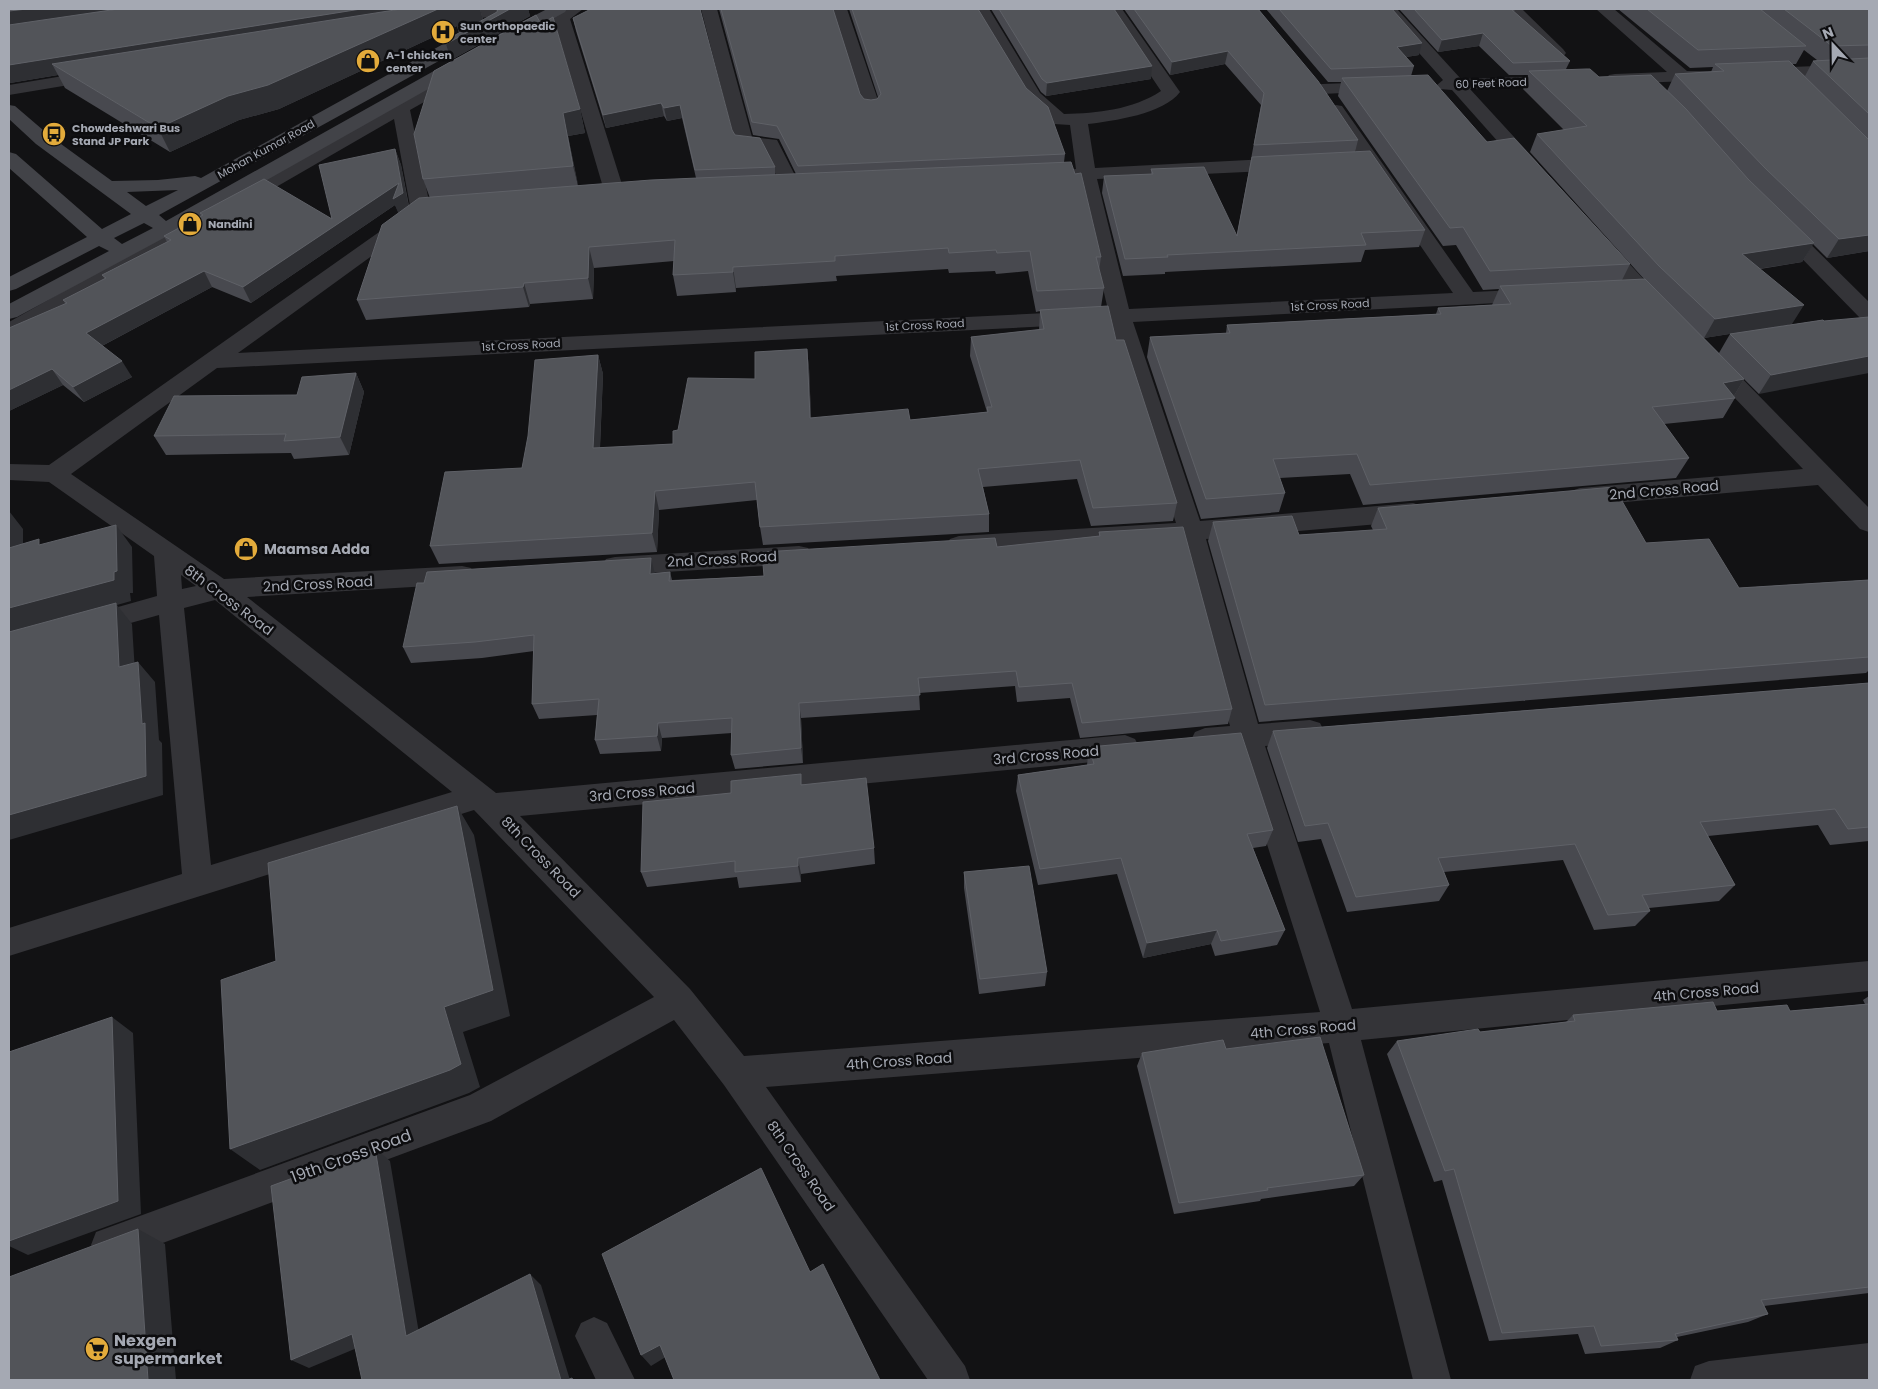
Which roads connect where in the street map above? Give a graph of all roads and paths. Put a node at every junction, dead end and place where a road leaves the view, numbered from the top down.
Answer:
1 (506, 9) edge
2 (521, 9) edge
3 (709, 9) edge
4 (839, 9) edge
5 (981, 9) edge
6 (1114, 9) edge
7 (1388, 9) edge
8 (1513, 9) edge
9 (1604, 9) edge
10 (565, 11) edge
11 (428, 21) dead end
12 (1794, 52) edge
13 (487, 54) junction
14 (1869, 69) edge
15 (1817, 71) junction
16 (116, 72) edge
17 (1784, 72) junction
18 (1310, 74) edge
19 (1729, 74) edge
20 (1748, 74) edge
21 (1683, 76) junction
22 (1640, 77) junction
23 (1594, 80) edge
24 (1458, 84) junction
25 (1429, 85) edge
26 (1400, 86) edge
27 (1322, 88) junction
28 (1800, 88) edge
29 (9, 90) edge
30 (1658, 96) edge
31 (871, 106) edge
32 (401, 109) junction
33 (9, 110) edge
34 (1078, 120) junction
35 (9, 158) edge
36 (1302, 163) edge
37 (1086, 174) junction
38 (1028, 176) edge
39 (211, 180) junction
40 (1543, 180) edge
41 (107, 187) junction
42 (771, 188) edge
43 (635, 193) edge
44 (1766, 212) edge
45 (144, 215) junction
46 (1589, 231) edge
47 (171, 233) junction
48 (99, 237) junction
49 (127, 256) junction
50 (9, 285) edge
51 (1641, 290) junction
52 (1612, 291) edge
53 (1554, 294) edge
54 (1467, 298) junction
55 (9, 312) edge
56 (1120, 316) junction
57 (1863, 319) edge
58 (1673, 322) edge
59 (9, 331) edge
60 (1728, 344) edge
61 (210, 361) junction
62 (9, 472) edge
63 (54, 474) junction
64 (1823, 476) junction
65 (1556, 499) edge
66 (1438, 510) edge
67 (1869, 523) edge
68 (1191, 531) junction
69 (933, 546) edge
70 (166, 552) junction
71 (824, 553) edge
72 (596, 567) edge
73 (486, 573) edge
74 (219, 590) junction
75 (170, 602) junction
76 (66, 630) edge
77 (1336, 729) edge
78 (1247, 736) junction
79 (1178, 742) edge
80 (1148, 745) edge
81 (485, 801) junction
82 (198, 883) junction
83 (9, 942) edge
84 (1869, 976) edge
85 (679, 1000) junction
86 (1341, 1026) junction
87 (736, 1073) junction
88 (82, 1255) edge
89 (594, 1336) dead end
90 (1869, 1362) edge
91 (616, 1380) edge
92 (950, 1380) edge
93 (1432, 1380) edge
94 (1709, 1380) edge

1 - 11 street
2 - 39 street, Mohan Kumar Road
3 - 42 street
4 - 31 street
5 - 34 street
6 - 34 street
7 - 24 street
8 - 24 street, 60 Feet Road
9 - 21 street
10 - 13 street
10 - 43 street
12 - 15 street
13 - 32 street
13 - 47 street
14 - 15 street
15 - 17 street
16 - 29 street
17 - 20 street
17 - 28 street
18 - 27 street
19 - 21 street
21 - 22 street
22 - 23 street
22 - 30 street
24 - 25 street, 60 Feet Road
24 - 40 street
26 - 27 street
27 - 54 street
32 - 47 street
32 - 61 street
33 - 41 street
34 - 37 street
35 - 48 street
36 - 37 street
37 - 38 street
37 - 56 street
39 - 41 street
39 - 45 street, Mohan Kumar Road
41 - 45 street
44 - 57 street
45 - 47 street
45 - 48 street, Mohan Kumar Road
46 - 51 street
47 - 49 street
48 - 49 street
48 - 50 street, Mohan Kumar Road
49 - 55 street
49 - 59 street
51 - 52 street
51 - 58 street
53 - 54 street, 1st Cross Road
54 - 56 street, 1st Cross Road
56 - 61 street, 1st Cross Road
56 - 68 street
60 - 64 street
61 - 63 street
62 - 63 street
63 - 70 street, 8th Cross Road
64 - 65 street, 2nd Cross Road
64 - 67 street
66 - 68 street
68 - 69 street
68 - 78 street
70 - 74 street, 8th Cross Road
70 - 75 street
71 - 72 street, 2nd Cross Road
73 - 74 street, 2nd Cross Road
74 - 75 street, 2nd Cross Road
74 - 81 street, 8th Cross Road
75 - 76 street, 2nd Cross Road
75 - 82 street
77 - 78 street
78 - 79 street
78 - 86 street
80 - 81 street, 3rd Cross Road
81 - 82 street, 3rd Cross Road
81 - 85 street, 8th Cross Road
82 - 83 street, 3rd Cross Road
84 - 86 street, 4th Cross Road
85 - 87 street, 8th Cross Road
85 - 88 street, 19th Cross Road
86 - 87 street, 4th Cross Road
86 - 93 street
87 - 92 street, 8th Cross Road
89 - 91 street
90 - 94 street

